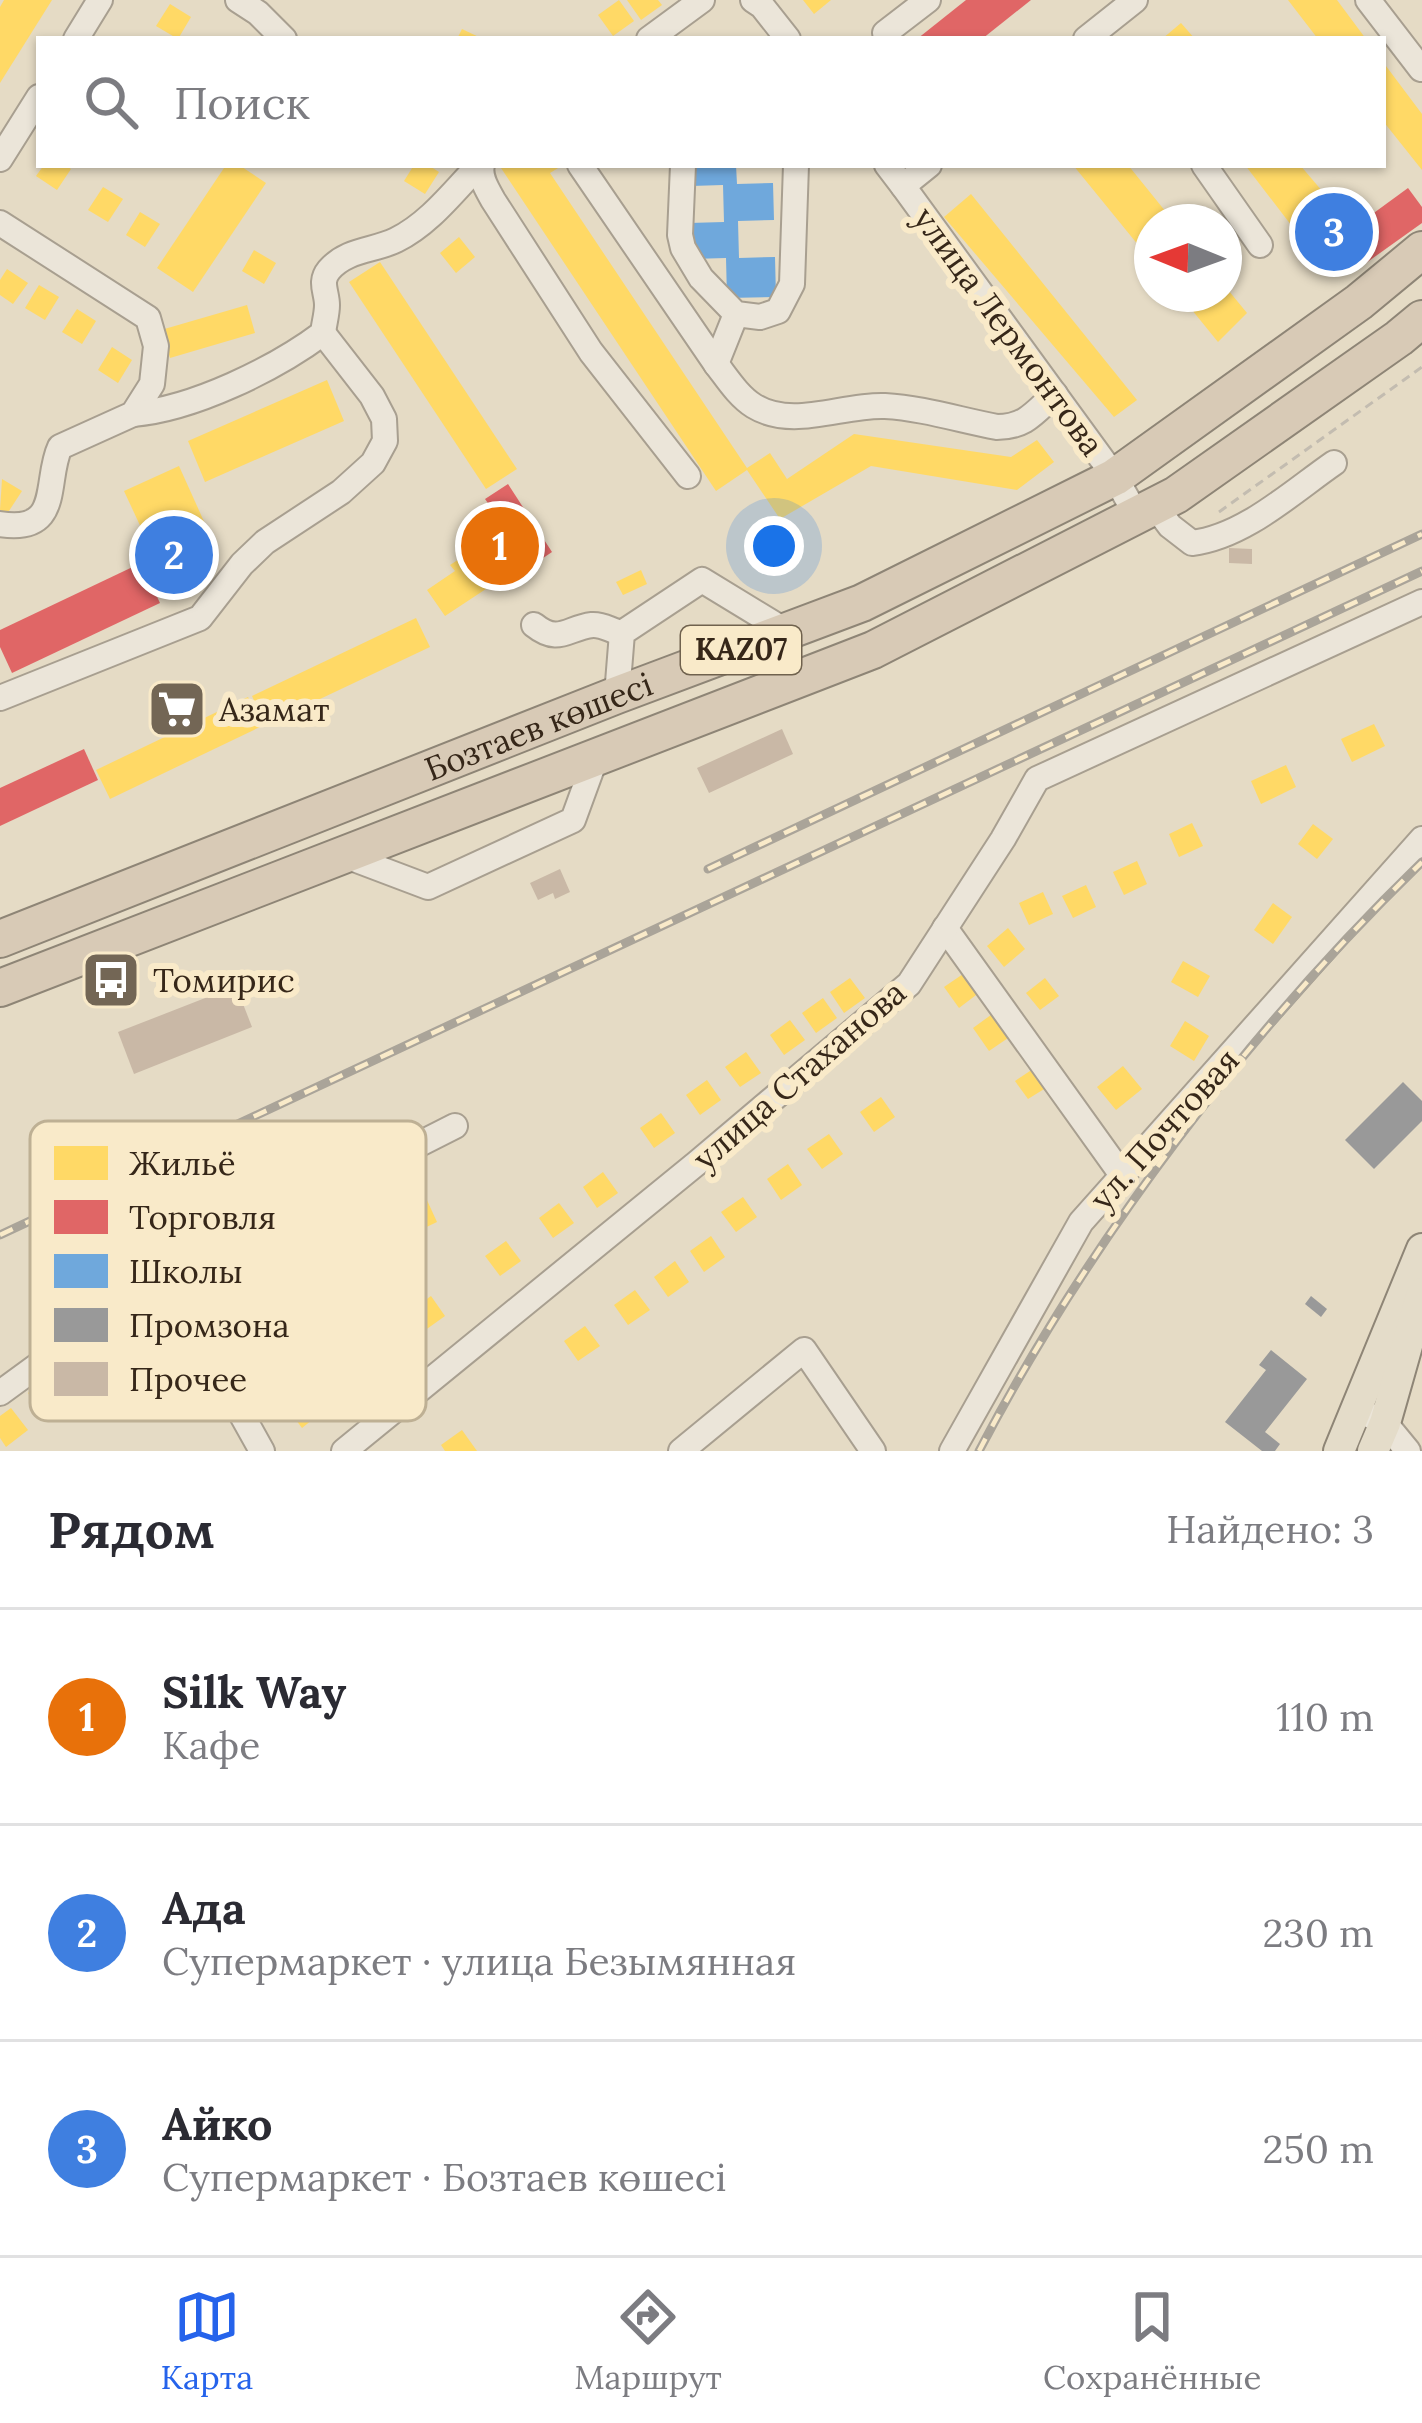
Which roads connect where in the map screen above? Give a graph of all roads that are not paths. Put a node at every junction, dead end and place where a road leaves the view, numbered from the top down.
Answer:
1 (100, 0) edge
2 (238, 0) edge
3 (702, 0) edge
4 (753, 0) edge
5 (928, 0) edge
6 (1135, 0) edge
7 (1368, 0) edge
8 (885, 33) dead end
9 (1102, 34) edge
10 (78, 36) edge
11 (281, 36) edge
12 (653, 36) edge
13 (786, 36) edge
14 (1421, 69) edge
15 (36, 102) edge
16 (0, 159) edge
17 (477, 168) edge
18 (480, 168) edge
19 (582, 168) edge
20 (683, 168) edge
21 (796, 168) edge
22 (888, 168) edge
23 (925, 168) edge
24 (1206, 168) edge
25 (903, 186) junction
26 (0, 223) edge
27 (1260, 245) dead end
28 (1422, 250) edge
29 (736, 314) junction
30 (1422, 320) edge
31 (323, 333) junction
32 (716, 364) junction
33 (1055, 394) junction
34 (133, 414) junction
35 (1334, 463) dead end
36 (688, 476) dead end
37 (1115, 477) junction
38 (1146, 511) junction
39 (0, 524) edge
40 (1422, 602) edge
41 (534, 625) dead end
42 (622, 633) junction
43 (789, 633) junction
44 (617, 695) junction
45 (0, 698) edge
46 (596, 757) junction
47 (1422, 839) edge
48 (346, 856) junction
49 (945, 928) junction
50 (0, 939) edge
51 (0, 988) edge
52 (455, 1126) dead end
53 (426, 1141) edge
54 (1122, 1175) junction
55 (1422, 1249) edge
56 (1422, 1293) edge
57 (30, 1371) edge
58 (426, 1384) edge
59 (0, 1393) edge
60 (1356, 1408) junction
61 (245, 1421) edge
62 (381, 1421) edge
63 (1379, 1437) edge
64 (262, 1451) edge
65 (344, 1451) edge
66 (681, 1451) edge
67 (873, 1451) edge
68 (952, 1451) edge
69 (1339, 1451) edge
70 (1408, 1451) edge

1 - 10 street
2 - 11 street
3 - 12 street
4 - 13 street
5 - 8 street
6 - 9 street
7 - 14 street
15 - 16 street
17 - 31 street
18 - 36 street
19 - 32 street
20 - 29 street
21 - 29 street
22 - 25 street, улица Лермонтова
23 - 25 street, улица Лермонтова
24 - 27 street
25 - 33 street, улица Лермонтова
26 - 34 street
28 - 37 highway, Бозтаев көшесі / KAZ07
29 - 32 street
30 - 38 highway, Бозтаев көшесі / KAZ07
31 - 34 street
31 - 45 street
32 - 33 street
33 - 37 street, улица Лермонтова
34 - 39 street
35 - 38 street
37 - 38 street, улица Лермонтова
37 - 43 highway, Бозтаев көшесі / KAZ07
38 - 46 highway, Бозтаев көшесі / KAZ07
40 - 49 street, улица Стаханова
41 - 42 street
42 - 43 street
42 - 44 street
43 - 44 highway, Бозтаев көшесі / KAZ07
44 - 50 highway, Бозтаев көшесі / KAZ07
46 - 48 highway, Бозтаев көшесі / KAZ07
46 - 48 street
47 - 54 street, ул. Почтовая
48 - 51 highway, Бозтаев көшесі / KAZ07
49 - 54 street
49 - 58 street, улица Стаханова
52 - 53 street
54 - 68 street, ул. Почтовая
55 - 60 main road
56 - 63 main road
57 - 59 street
60 - 63 street
60 - 69 main road
61 - 64 street
62 - 65 street, улица Стаханова
63 - 70 street
66 - 67 street

